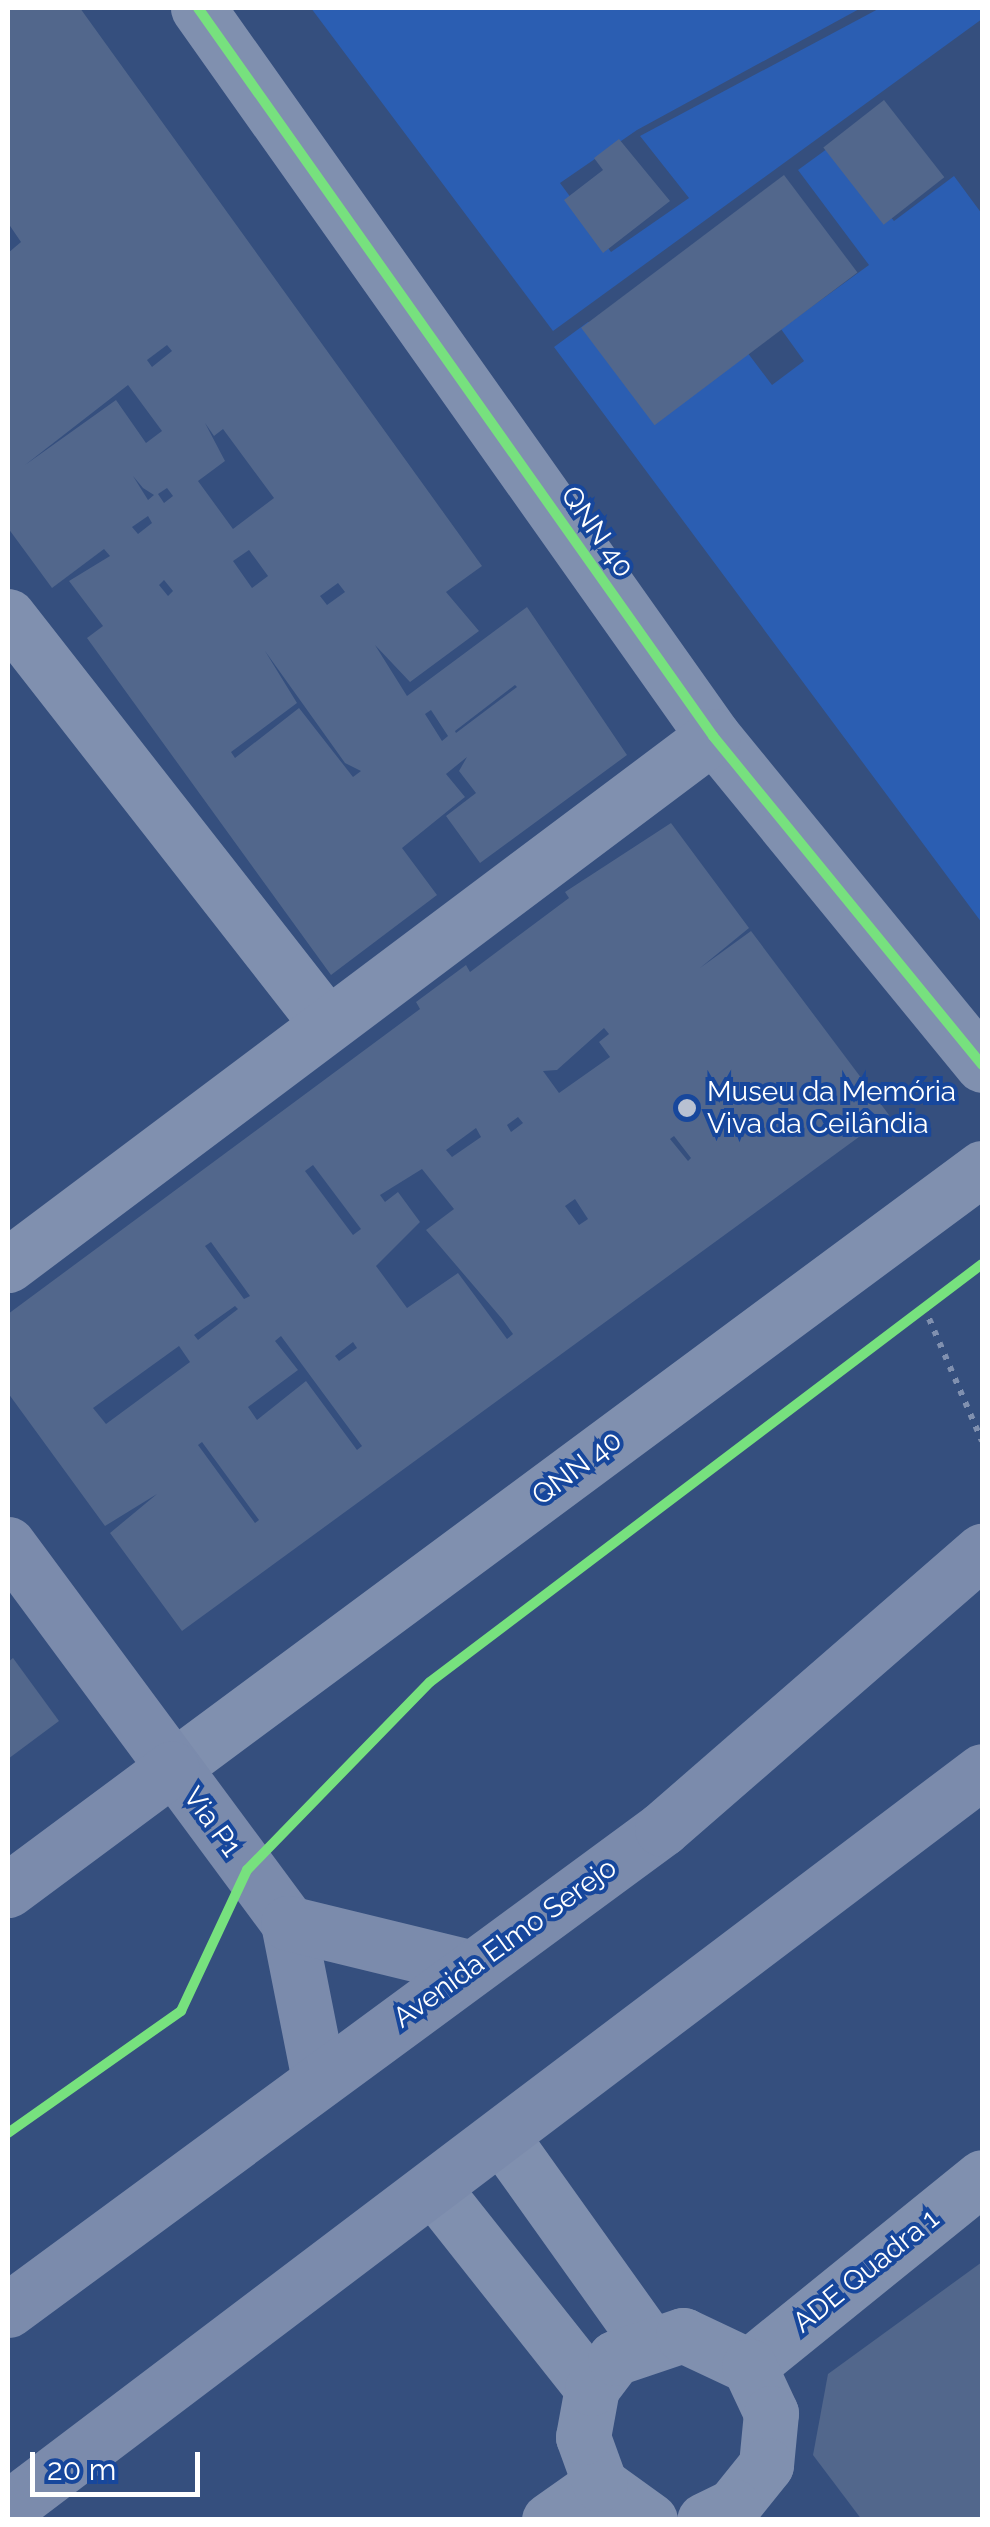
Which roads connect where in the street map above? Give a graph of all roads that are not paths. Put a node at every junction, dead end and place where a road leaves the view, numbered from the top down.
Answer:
1 (198, 8) edge
2 (8, 616) edge
3 (713, 736) junction
4 (324, 1020) junction
5 (982, 1065) edge
6 (982, 1168) edge
7 (8, 1265) edge
8 (8, 1544) edge
9 (982, 1550) edge
10 (172, 1768) junction
11 (982, 1771) edge
12 (8, 1890) edge
13 (288, 1923) junction
14 (469, 1967) junction
15 (319, 2080) junction
16 (502, 2137) junction
17 (982, 2177) edge
18 (434, 2189) junction
19 (8, 2310) edge
20 (647, 2340) junction
21 (749, 2366) junction
22 (592, 2388) junction
23 (600, 2484) junction
24 (8, 2508) edge
25 (727, 2515) edge
26 (549, 2520) edge
27 (650, 2520) edge

1 - 3 street, QNN 40
2 - 4 street
3 - 4 street
3 - 5 street, QNN 40
4 - 7 street
6 - 10 street, QNN 40
8 - 10 main road, Via P1
9 - 14 main road, Avenida Elmo Serejo
10 - 12 main road
10 - 13 main road, Via P1
11 - 16 main road
13 - 14 main road
13 - 15 main road, Via P1
14 - 15 main road, Avenida Elmo Serejo
15 - 19 main road, Avenida Elmo Serejo
16 - 18 main road
16 - 20 street
17 - 21 street, ADE Quadra 1
18 - 22 street
18 - 24 main road
20 - 21 street
20 - 22 street
21 - 25 street
22 - 23 street
23 - 26 street
23 - 27 street

